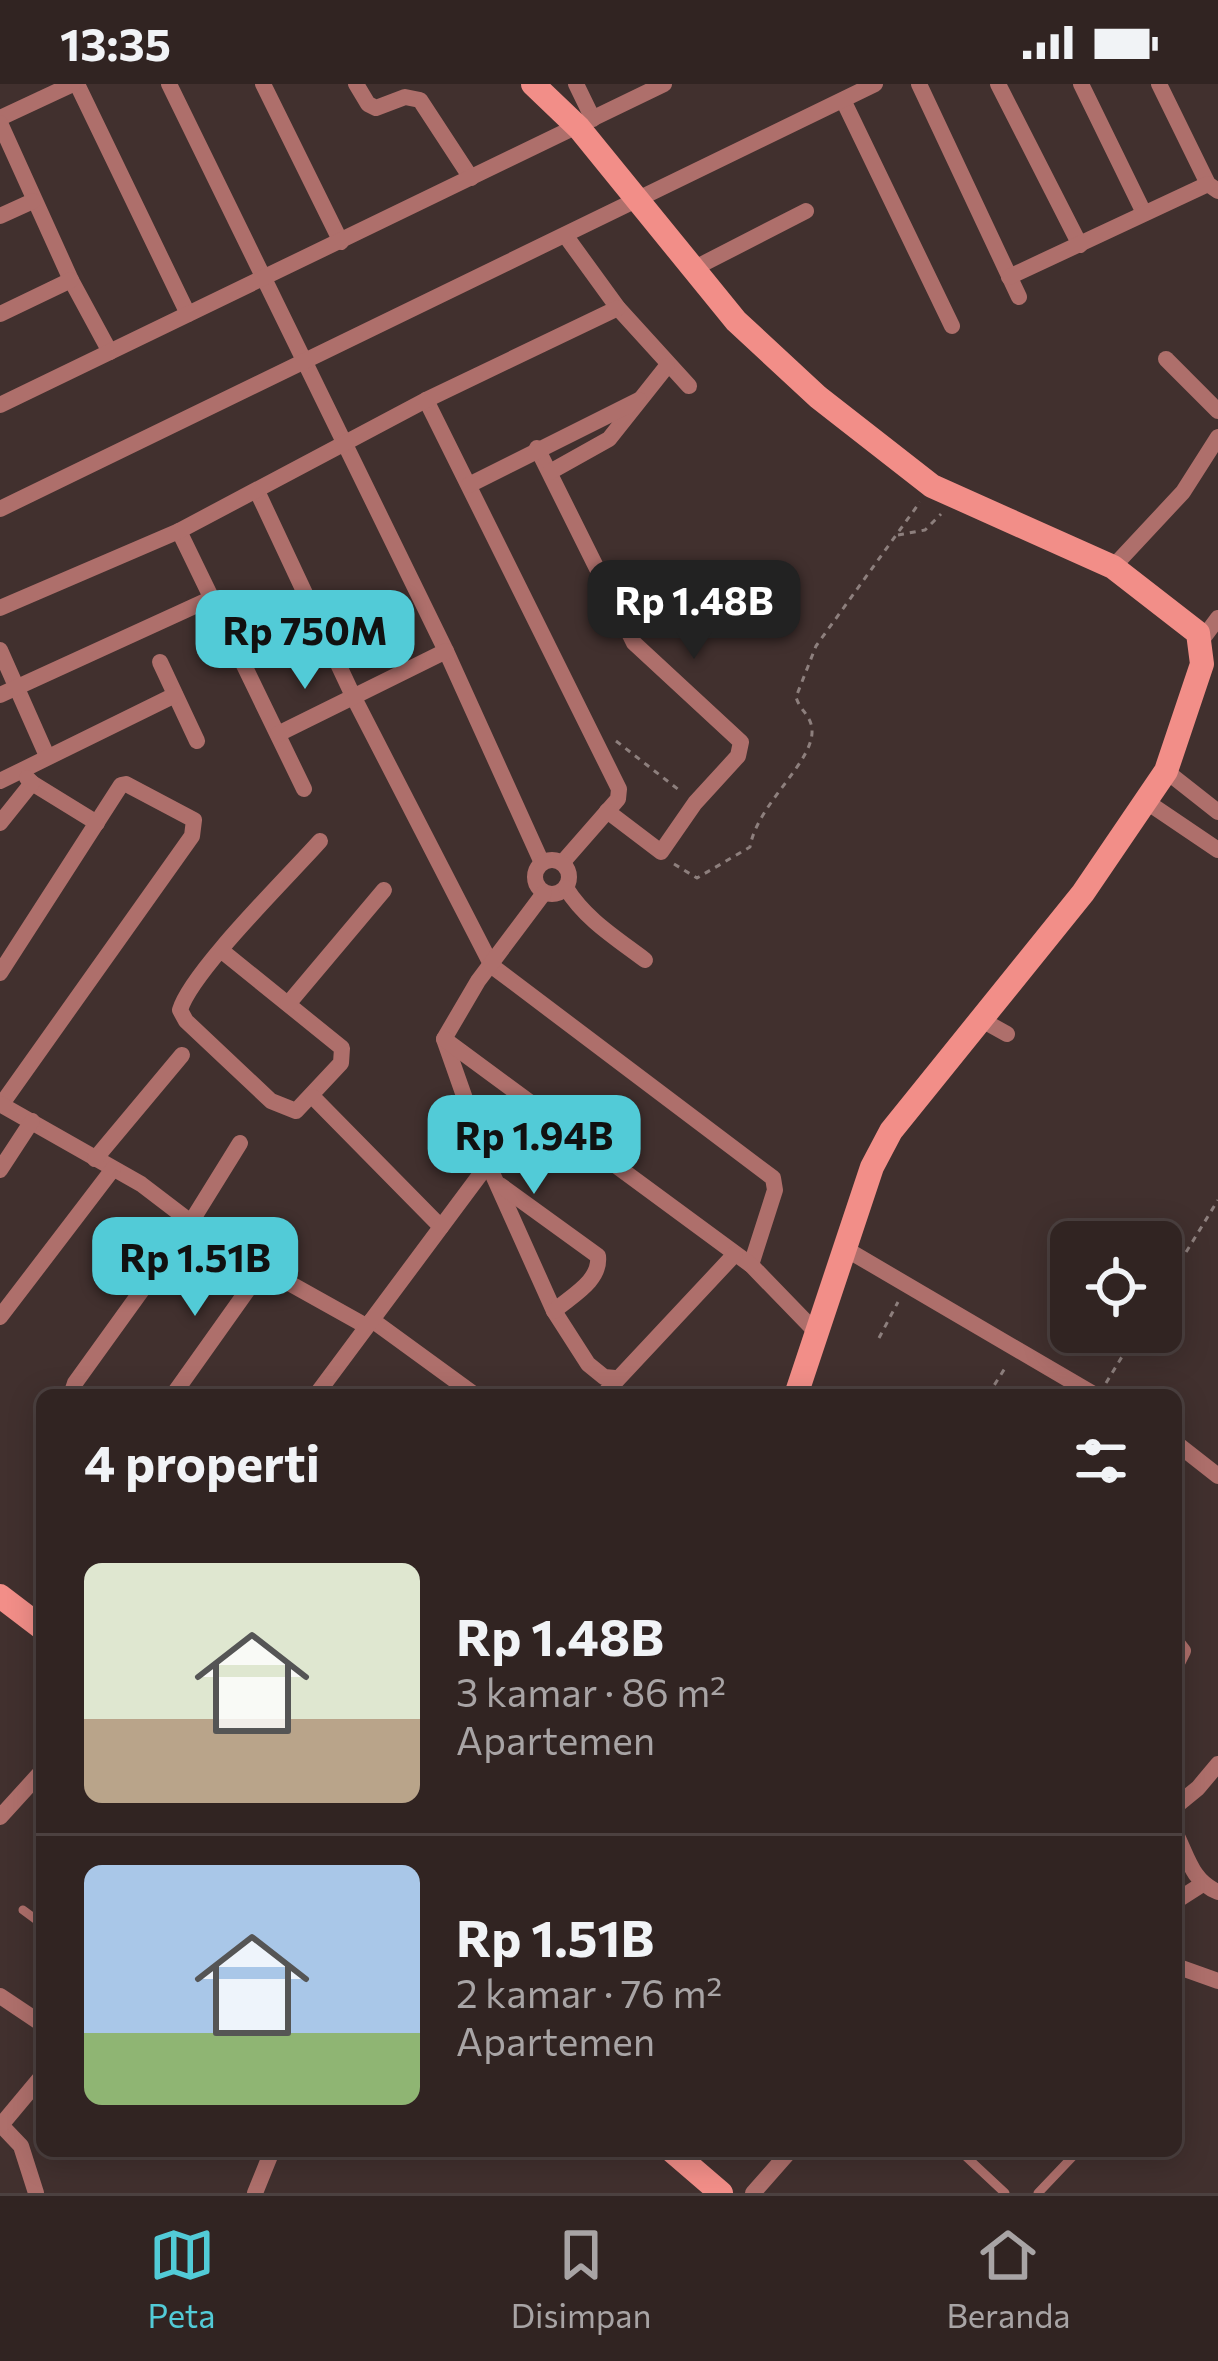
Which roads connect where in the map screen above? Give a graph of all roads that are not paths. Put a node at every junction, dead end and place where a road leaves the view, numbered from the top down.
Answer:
1 (75, 84) edge
2 (170, 84) edge
3 (263, 84) edge
4 (356, 84) edge
5 (533, 84) edge
6 (576, 84) edge
7 (664, 84) edge
8 (875, 84) edge
9 (919, 84) edge
10 (998, 84) edge
11 (1081, 84) edge
12 (1160, 84) edge
13 (844, 102) junction
14 (0, 121) edge
15 (586, 123) junction
16 (471, 178) junction
17 (1213, 187) edge
18 (33, 201) junction
19 (638, 202) junction
20 (806, 212) dead end
21 (1144, 213) junction
22 (0, 216) edge
23 (565, 235) junction
24 (341, 242) junction
25 (1080, 245) junction
26 (691, 270) junction
27 (1009, 277) junction
28 (71, 280) junction
29 (262, 280) junction
30 (1019, 297) dead end
31 (618, 308) junction
32 (0, 314) edge
33 (188, 314) junction
34 (952, 326) dead end
35 (110, 352) junction
36 (1166, 359) dead end
37 (305, 363) junction
38 (667, 366) junction
39 (689, 386) dead end
40 (426, 400) junction
41 (639, 400) junction
42 (0, 405) edge
43 (1218, 411) edge
44 (1218, 437) edge
45 (345, 444) junction
46 (537, 448) junction
47 (550, 472) junction
48 (469, 485) junction
49 (257, 491) junction
50 (0, 509) edge
51 (179, 531) junction
52 (1113, 567) junction
53 (210, 599) junction
54 (0, 608) edge
55 (1218, 617) edge
56 (1207, 648) edge
57 (0, 650) edge
58 (446, 651) junction
59 (160, 662) dead end
60 (9, 691) edge
61 (176, 695) junction
62 (354, 698) junction
63 (278, 734) junction
64 (197, 741) dead end
65 (47, 756) junction
66 (1166, 771) junction
67 (26, 777) junction
68 (0, 781) edge
69 (304, 789) dead end
70 (1147, 802) junction
71 (607, 811) junction
72 (1218, 812) edge
73 (97, 823) junction
74 (0, 824) edge
75 (320, 841) dead end
76 (1218, 850) edge
77 (542, 863) junction
78 (562, 863) junction
79 (566, 887) junction
80 (384, 890) dead end
81 (544, 892) junction
82 (222, 951) junction
83 (645, 960) dead end
84 (492, 966) junction
85 (0, 973) edge
86 (288, 1004) junction
87 (980, 1019) junction
88 (1007, 1034) dead end
89 (444, 1039) junction
90 (182, 1055) dead end
91 (313, 1097) junction
92 (1, 1104) edge
93 (32, 1121) junction
94 (239, 1143) dead end
95 (95, 1159) junction
96 (488, 1164) junction
97 (0, 1169) edge
98 (113, 1169) junction
99 (500, 1184) junction
100 (191, 1222) junction
101 (441, 1227) junction
102 (844, 1248) junction
103 (743, 1260) junction
104 (259, 1274) junction
105 (554, 1311) junction
106 (0, 1317) edge
107 (369, 1323) junction
108 (815, 1331) junction
109 (616, 1378) junction
110 (73, 1389) edge
111 (177, 1389) edge
112 (320, 1389) edge
113 (466, 1389) edge
114 (608, 1389) edge
115 (798, 1389) edge
116 (1087, 1389) edge
117 (1182, 1448) edge
118 (1218, 1476) edge
119 (0, 1596) edge
120 (36, 1623) edge
121 (1218, 1764) edge
122 (36, 1777) edge
123 (1182, 1796) edge
124 (3, 1807) edge
125 (1182, 1844) edge
126 (1209, 1888) edge
127 (23, 1910) dead end
128 (36, 1920) edge
129 (1182, 1968) edge
130 (1218, 1981) edge
131 (0, 1996) edge
132 (36, 2020) edge
133 (36, 2083) edge
134 (0, 2125) edge
135 (270, 2157) edge
136 (678, 2157) edge
137 (785, 2157) edge
138 (966, 2157) edge
139 (1072, 2157) edge
140 (36, 2193) edge
141 (255, 2193) edge
142 (721, 2193) edge
143 (753, 2193) edge
144 (1005, 2193) edge
145 (1038, 2193) edge

1 - 14 street
1 - 33 street
2 - 29 street
3 - 24 street
4 - 16 street
5 - 15 street
6 - 15 street
7 - 15 street
8 - 13 street
9 - 27 street
10 - 25 street
11 - 21 street
12 - 17 street
13 - 19 street
13 - 34 street
14 - 18 street
15 - 16 street
15 - 19 street
16 - 24 street
17 - 21 street
18 - 22 street
18 - 28 street
19 - 23 street
19 - 26 street
20 - 26 street
21 - 25 street
23 - 31 street
23 - 37 street
24 - 29 street
25 - 27 street
26 - 52 street
27 - 30 street
28 - 32 street
28 - 35 street
29 - 33 street
29 - 37 street
31 - 38 street
31 - 40 street
33 - 35 street
35 - 42 street
36 - 43 street
37 - 45 street
37 - 50 street
38 - 39 street
38 - 41 street
40 - 45 street
40 - 48 street
41 - 46 street
41 - 47 street
44 - 52 street
45 - 49 street
45 - 58 street
46 - 47 street
46 - 48 street
47 - 71 street
48 - 71 street
49 - 51 street
49 - 62 street
51 - 53 street
51 - 54 street
52 - 56 street
53 - 60 street
53 - 63 street
55 - 56 street
56 - 66 street
57 - 60 street
58 - 62 street
58 - 77 street
59 - 61 street
60 - 65 street
61 - 64 street
61 - 65 street
62 - 63 street
62 - 84 street
63 - 69 street
65 - 67 street
66 - 70 street
66 - 72 street
67 - 68 street
67 - 73 street
67 - 74 street
70 - 76 street
70 - 87 street
71 - 78 street
73 - 85 street
73 - 92 street
75 - 82 street
77 - 78 street
77 - 81 street
78 - 79 street
79 - 81 street
79 - 83 street
80 - 86 street
81 - 84 street
82 - 86 street
82 - 91 street
84 - 89 street
84 - 103 street
86 - 91 street
87 - 88 street
87 - 102 street
89 - 96 street
89 - 103 street
90 - 95 street
91 - 101 street
92 - 93 street
93 - 95 street
93 - 97 street
94 - 100 street
95 - 98 street
96 - 99 street
96 - 101 street
98 - 100 street
98 - 106 street
99 - 105 street
99 - 105 street
100 - 104 street
100 - 110 street
101 - 107 street
102 - 108 street
102 - 116 street
103 - 108 street
103 - 109 street
104 - 107 street
104 - 111 street
105 - 109 street
107 - 112 street
107 - 113 street
108 - 115 street
109 - 114 street
117 - 118 street
119 - 120 street
121 - 123 street
122 - 124 street
125 - 126 street
127 - 128 lane
129 - 130 street
131 - 132 street
133 - 134 street
134 - 140 street
135 - 141 street
136 - 142 street
137 - 143 street
138 - 144 lane
139 - 145 lane

